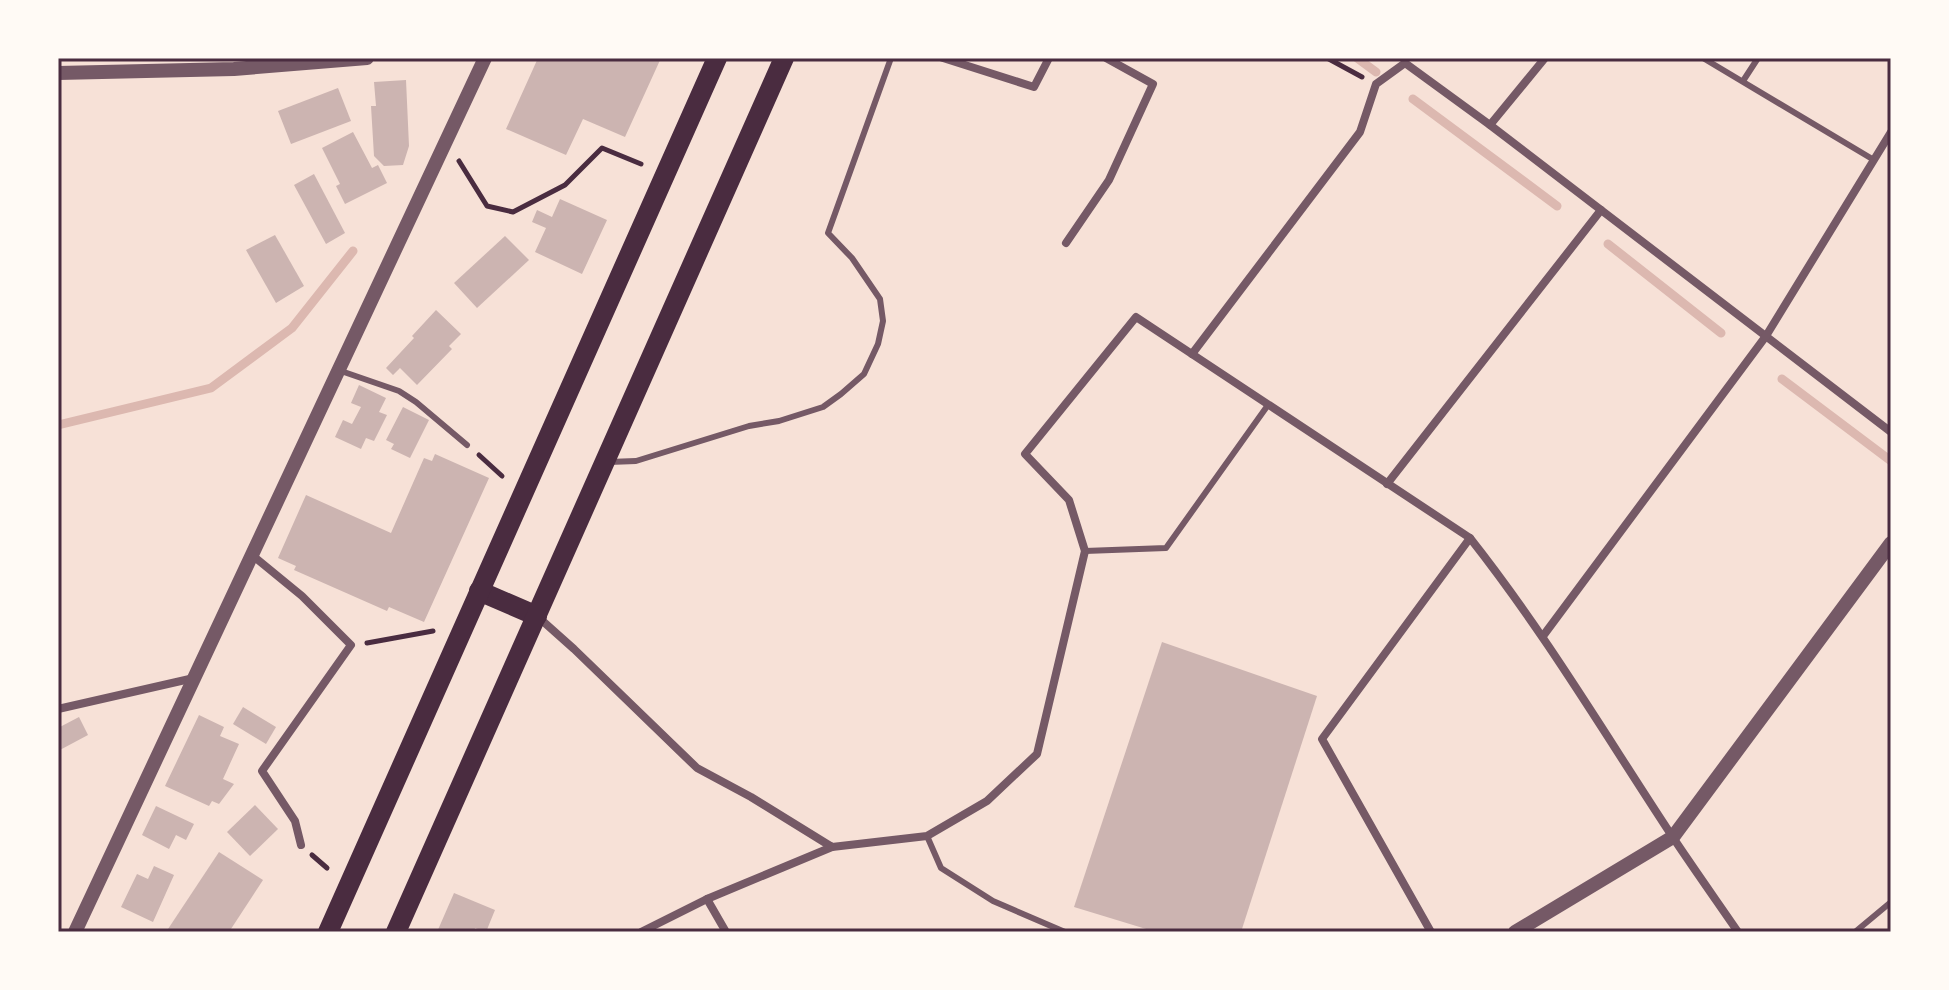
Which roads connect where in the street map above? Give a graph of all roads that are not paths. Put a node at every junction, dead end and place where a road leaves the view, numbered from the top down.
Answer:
1 (367, 58) edge
2 (485, 58) edge
3 (717, 58) edge
4 (784, 58) edge
5 (891, 58) edge
6 (943, 58) edge
7 (1049, 58) edge
8 (1106, 58) edge
9 (1545, 58) edge
10 (1703, 58) edge
11 (1758, 58) edge
12 (93, 66) edge
13 (58, 73) edge
14 (1743, 81) junction
15 (1490, 125) junction
16 (1891, 132) edge
17 (1874, 160) junction
18 (1601, 210) junction
19 (1066, 243) dead end
20 (1766, 336) junction
21 (1192, 354) junction
22 (338, 370) junction
23 (1268, 405) junction
24 (1891, 432) edge
25 (467, 445) road end
26 (605, 462) junction
27 (1387, 484) junction
28 (1470, 538) junction
29 (1891, 543) edge
30 (1085, 551) junction
31 (252, 555) junction
32 (479, 591) junction
33 (537, 616) junction
34 (1543, 636) junction
35 (194, 678) junction
36 (58, 709) edge
37 (927, 836) junction
38 (1673, 837) junction
39 (301, 845) dead end
40 (832, 847) junction
41 (707, 899) junction
42 (1891, 902) edge
43 (75, 932) edge
44 (328, 932) edge
45 (396, 932) edge
46 (641, 932) edge
47 (726, 932) edge
48 (1065, 932) edge
49 (1431, 932) edge
50 (1515, 932) edge
51 (1738, 932) edge
52 (1855, 932) edge

1 - 12 street
2 - 22 street
3 - 32 main road
4 - 26 main road
5 - 26 lane
6 - 7 street
8 - 19 street
9 - 15 street
10 - 14 lane
11 - 14 lane
12 - 13 street
14 - 17 lane
15 - 18 street
15 - 21 street
16 - 17 street
17 - 20 street
18 - 20 street
18 - 27 street
20 - 24 street
20 - 34 street
21 - 23 street
21 - 30 street
22 - 25 lane
22 - 31 street
23 - 27 street
23 - 30 lane
26 - 33 main road
27 - 28 street
28 - 34 street
28 - 49 street
29 - 38 street
30 - 37 street
31 - 35 street
31 - 39 street
32 - 33 main road
32 - 44 main road
33 - 40 street
33 - 45 main road
34 - 38 street
35 - 36 street
35 - 43 street
37 - 40 street
37 - 48 lane
38 - 50 street
38 - 51 street
40 - 41 street
41 - 46 street
41 - 47 street
42 - 52 lane

